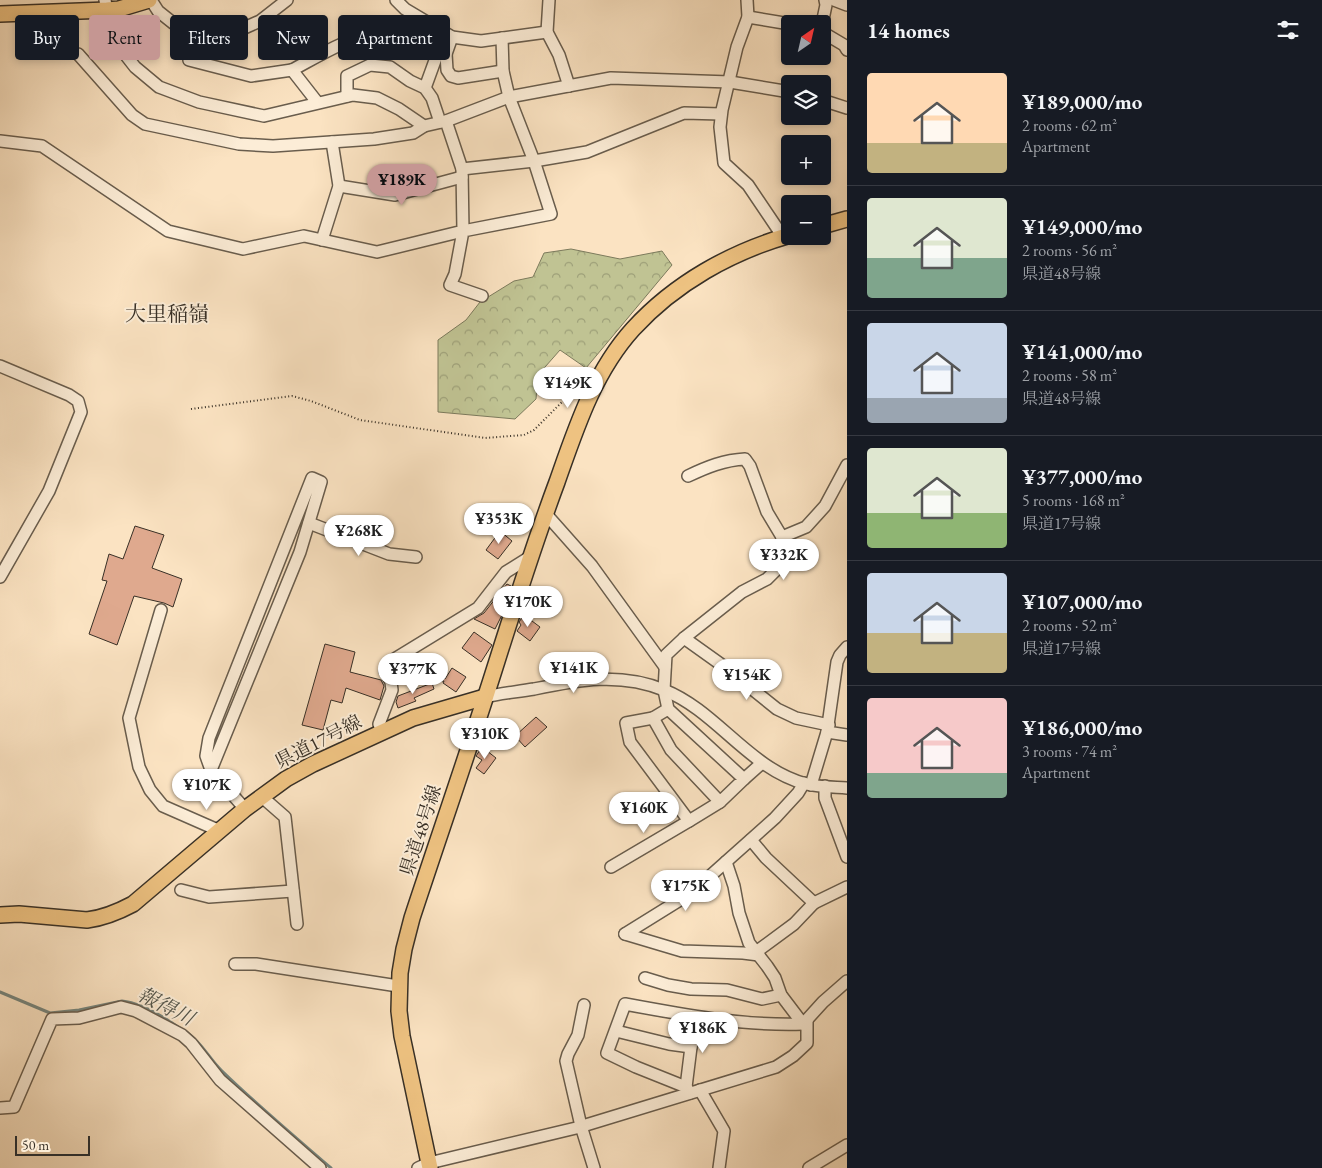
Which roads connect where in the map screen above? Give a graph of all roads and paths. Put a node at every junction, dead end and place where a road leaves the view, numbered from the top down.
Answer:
1 (150, 0) edge
2 (287, 0) edge
3 (396, 0) edge
4 (549, 0) edge
5 (747, 0) edge
6 (825, 0) edge
7 (834, 0) edge
8 (106, 5) edge
9 (847, 5) edge
10 (0, 14) edge
11 (824, 15) edge
12 (748, 17) junction
13 (170, 21) edge
14 (781, 22) edge
15 (248, 26) edge
16 (547, 32) junction
17 (452, 37) junction
18 (831, 37) edge
19 (502, 38) junction
20 (450, 40) edge
21 (338, 47) edge
22 (847, 50) edge
23 (79, 55) edge
24 (189, 60) edge
25 (438, 60) edge
26 (443, 60) edge
27 (292, 70) junction
28 (503, 71) junction
29 (730, 82) junction
30 (568, 86) junction
31 (425, 88) junction
32 (781, 90) edge
33 (347, 96) junction
34 (509, 97) junction
35 (316, 102) junction
36 (831, 103) edge
37 (847, 108) edge
38 (722, 114) junction
39 (443, 121) junction
40 (424, 126) junction
41 (0, 141) edge
42 (332, 142) junction
43 (534, 161) junction
44 (462, 173) junction
45 (339, 186) junction
46 (847, 219) edge
47 (831, 223) edge
48 (463, 231) junction
49 (781, 233) edge
50 (781, 239) edge
51 (322, 240) junction
52 (482, 296) dead end
53 (0, 366) edge
54 (595, 387) junction
55 (191, 409) dead end
56 (847, 465) edge
57 (688, 476) dead end
58 (545, 513) junction
59 (309, 523) junction
60 (782, 538) junction
61 (416, 557) dead end
62 (530, 557) junction
63 (0, 577) edge
64 (161, 610) dead end
65 (684, 638) junction
66 (847, 647) edge
67 (665, 667) junction
68 (841, 675) edge
69 (664, 690) junction
70 (485, 697) junction
71 (668, 709) junction
72 (654, 718) junction
73 (828, 728) junction
74 (382, 732) junction
75 (847, 735) edge
76 (762, 763) junction
77 (211, 770) junction
78 (744, 779) junction
79 (808, 784) junction
80 (825, 786) junction
81 (847, 788) edge
82 (261, 796) junction
83 (720, 802) junction
84 (245, 809) junction
85 (689, 820) junction
86 (220, 831) junction
87 (751, 840) junction
88 (847, 857) edge
89 (726, 862) junction
90 (611, 867) dead end
91 (847, 887) edge
92 (181, 890) dead end
93 (293, 891) junction
94 (814, 904) junction
95 (0, 915) edge
96 (297, 924) dead end
97 (758, 953) junction
98 (235, 964) dead end
99 (645, 978) dead end
100 (847, 981) edge
101 (398, 986) junction
102 (781, 995) junction
103 (584, 1005) dead end
104 (698, 1018) junction
105 (805, 1022) junction
106 (616, 1030) junction
107 (691, 1047) junction
108 (692, 1090) junction
109 (0, 1108) edge
110 (581, 1126) junction
111 (847, 1146) edge
112 (426, 1166) edge
113 (320, 1168) edge
114 (594, 1168) edge
115 (719, 1168) edge
116 (809, 1168) edge

1 - 8 main road
1 - 13 street
2 - 15 street
3 - 17 street
4 - 16 street
5 - 12 street
6 - 11 street
7 - 9 street
8 - 10 main road
8 - 35 street
12 - 14 street
12 - 29 street
16 - 19 street
16 - 30 street
17 - 19 street
17 - 20 street
18 - 22 street
19 - 28 street
21 - 27 street
23 - 42 street
24 - 27 street
25 - 31 street
26 - 28 street
27 - 35 street
28 - 34 street
29 - 30 street
29 - 32 street
29 - 38 street
30 - 34 street
31 - 33 street
31 - 39 street
33 - 35 street
33 - 40 street
34 - 39 street
34 - 43 street
36 - 37 street
38 - 43 street
38 - 49 street
39 - 40 street
39 - 44 street
40 - 42 street
41 - 51 street
42 - 45 street
43 - 44 street
43 - 48 street
44 - 45 street
44 - 48 street
45 - 51 street
46 - 47 main road
48 - 51 street
48 - 52 street
50 - 54 main road, 県道48号線
53 - 63 street
54 - 55 path
54 - 58 main road, 県道48号線
56 - 60 street
57 - 60 street
58 - 62 main road, 県道48号線
58 - 67 street
59 - 61 street
59 - 77 street
59 - 77 street
60 - 65 street
62 - 70 main road, 県道48号線
62 - 74 street
64 - 86 street
65 - 67 street
65 - 73 street
66 - 68 street
67 - 69 street
68 - 73 street
69 - 70 street
69 - 71 street
69 - 76 street
70 - 74 main road, 県道17号線
70 - 101 main road, 県道48号線
71 - 72 street
71 - 78 street
72 - 83 street
72 - 85 street
73 - 75 street
73 - 79 street
74 - 82 main road, 県道17号線
76 - 78 street
76 - 79 street
77 - 84 street
78 - 83 street
79 - 80 street
79 - 87 street
80 - 81 street
80 - 88 street
82 - 84 main road, 県道17号線
82 - 93 street
83 - 85 street
84 - 86 main road, 県道17号線
85 - 90 street
86 - 95 main road, 県道17号線
87 - 89 street
87 - 94 street
89 - 97 street
89 - 97 street
91 - 94 street
92 - 93 street
93 - 96 street
94 - 97 street
97 - 102 street
98 - 101 street
99 - 102 street
100 - 105 street
101 - 112 main road, 県道48号線
102 - 105 street
103 - 110 street
104 - 105 street
104 - 106 street
104 - 107 street
105 - 108 street
106 - 107 street
106 - 108 street
107 - 108 street
108 - 110 street
108 - 115 street
109 - 113 street
110 - 112 street
110 - 114 street
111 - 116 street

